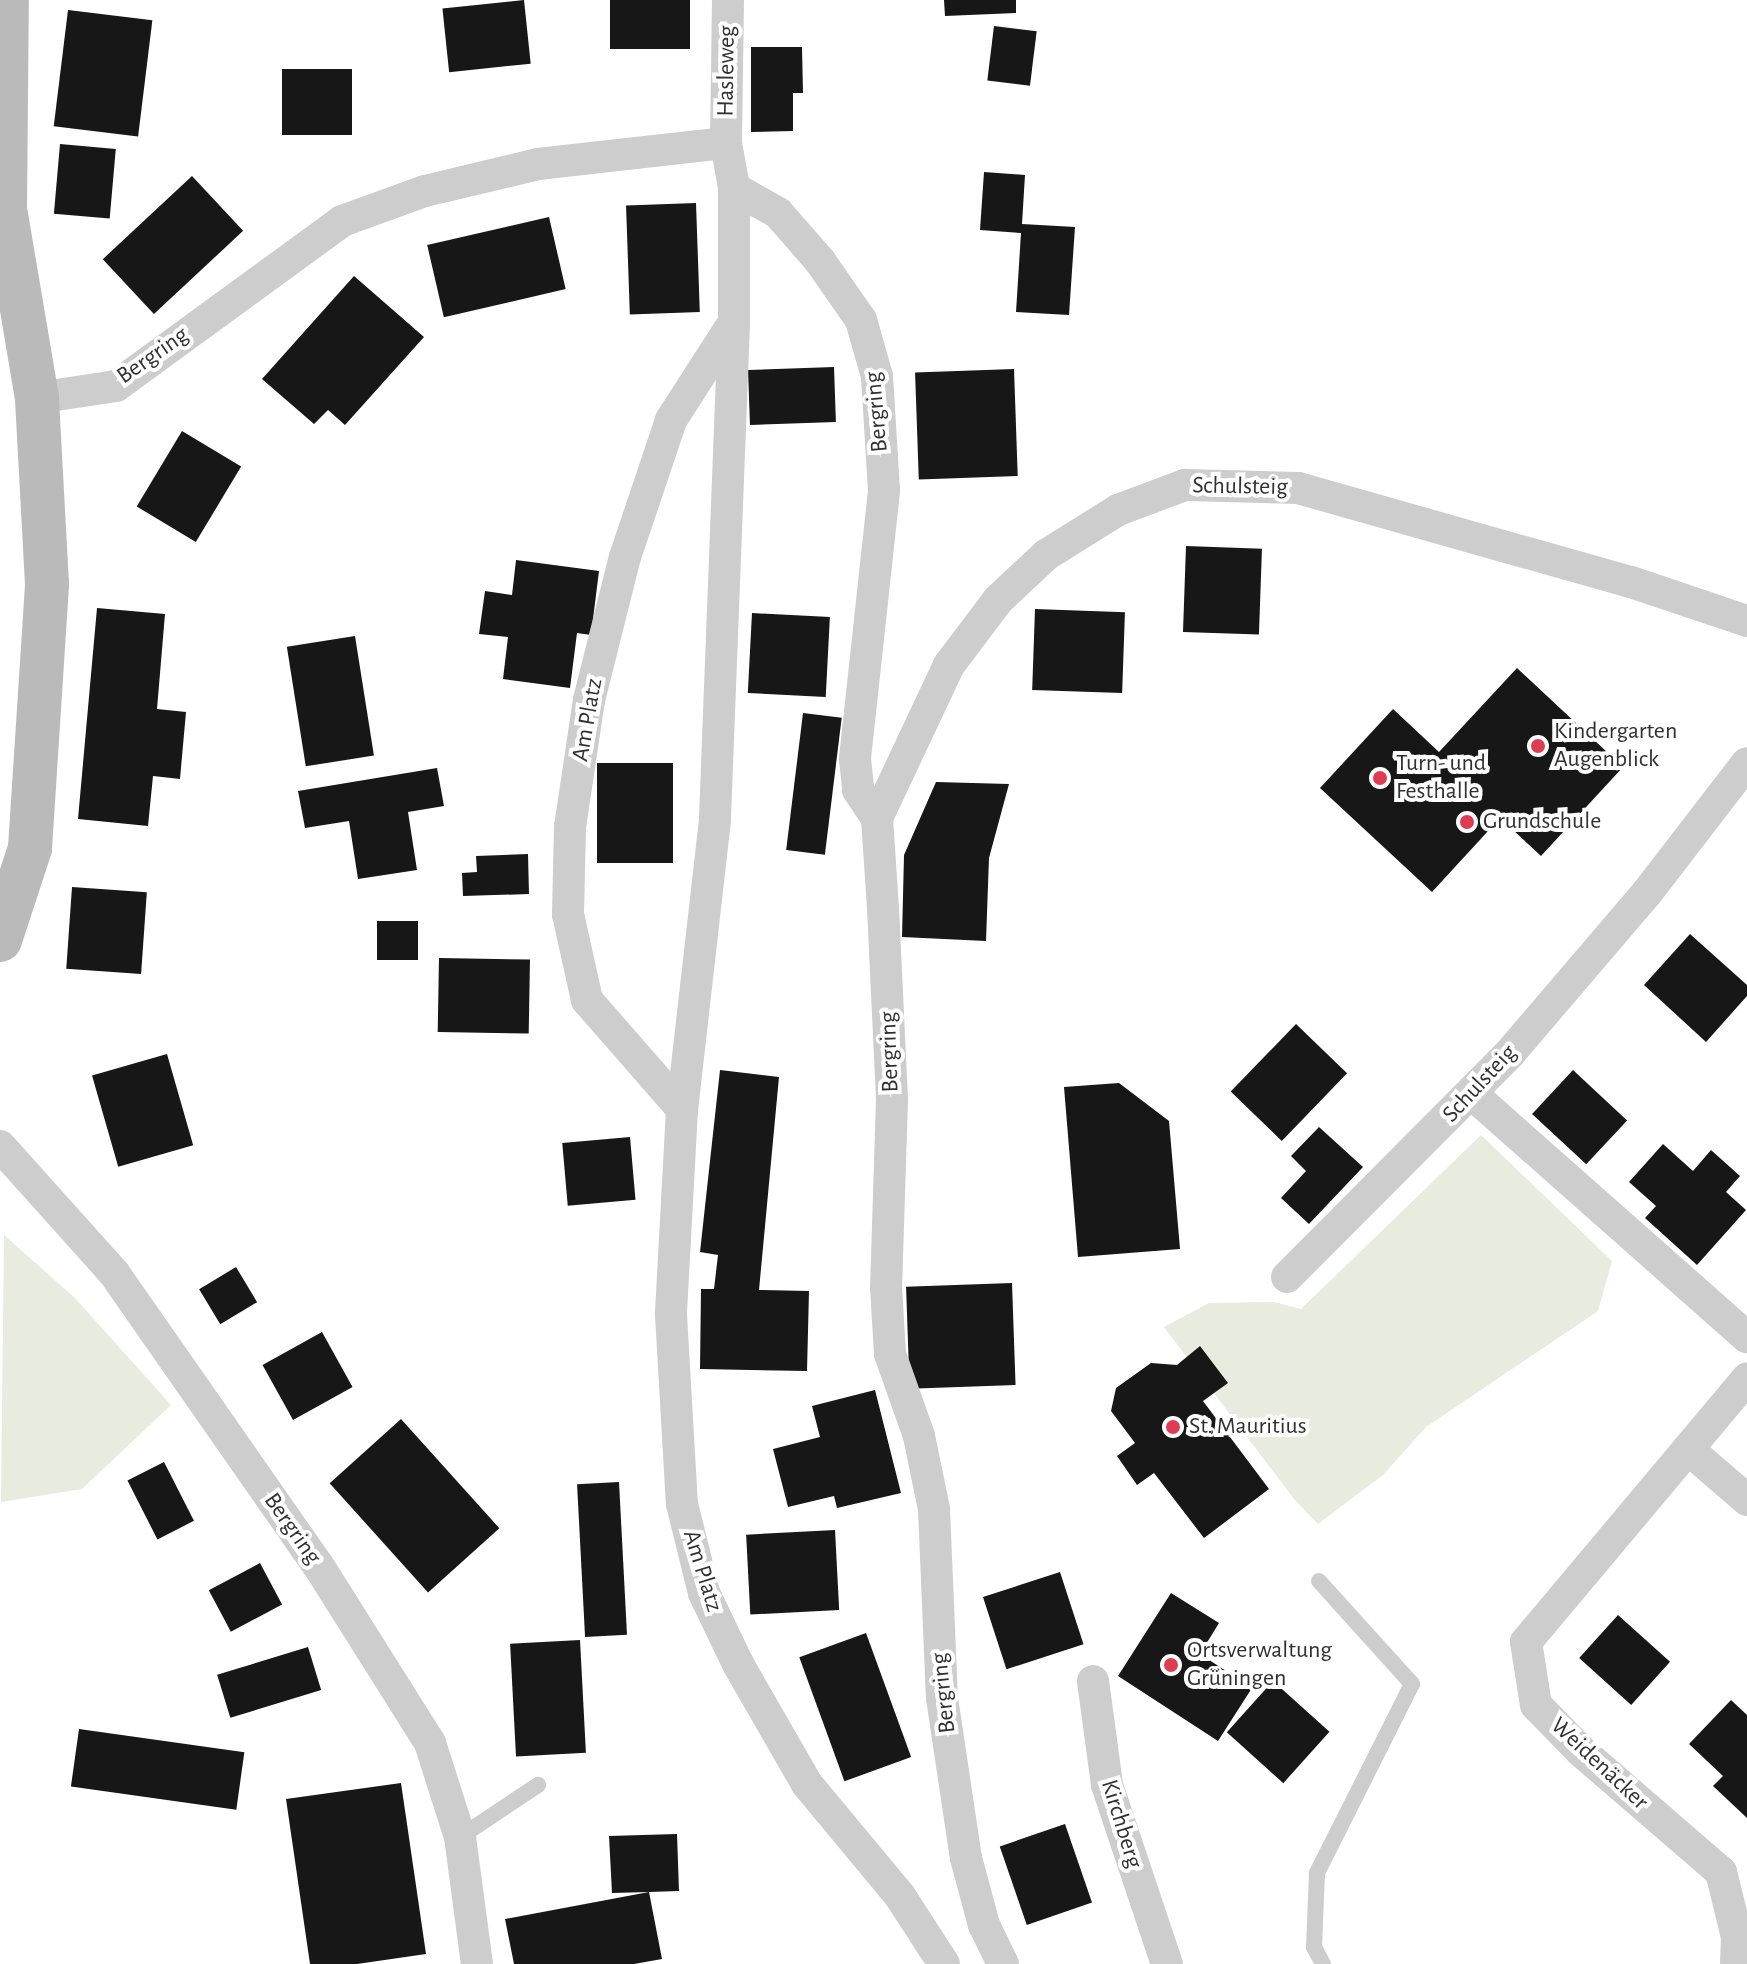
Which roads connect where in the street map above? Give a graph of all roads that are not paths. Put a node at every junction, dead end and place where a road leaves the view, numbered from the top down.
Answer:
1 (7, 0) edge
2 (728, 0) edge
3 (726, 143) junction
4 (734, 188) junction
5 (734, 323) junction
6 (37, 398) junction
7 (1743, 612) edge
8 (1747, 763) edge
9 (877, 818) junction
10 (0, 940) edge
11 (1472, 1094) junction
12 (682, 1109) junction
13 (0, 1146) edge
14 (1287, 1277) dead end
15 (1743, 1325) edge
16 (1747, 1379) edge
17 (1688, 1449) junction
18 (1747, 1500) edge
19 (1319, 1581) dead end
20 (1093, 1681) dead end
21 (538, 1785) dead end
22 (460, 1837) junction
23 (1740, 1946) edge
24 (477, 1964) edge
25 (944, 1964) edge
26 (1003, 1964) edge
27 (1167, 1964) edge
28 (1323, 1964) edge

1 - 6 street
2 - 3 street, Hasleweg
3 - 4 street, Am Platz
3 - 6 street, Bergring
4 - 5 street, Am Platz
4 - 9 street, Bergring
5 - 12 street, Am Platz
5 - 12 street, Am Platz
6 - 10 street
7 - 9 street, Schulsteig
8 - 11 street, Schulsteig
9 - 26 street, Bergring
11 - 14 street, Schulsteig
11 - 15 street
12 - 25 street, Am Platz
13 - 22 street, Bergring
16 - 17 street, Weidenäcker
17 - 18 street
17 - 23 street, Weidenäcker
19 - 28 lane
20 - 27 street, Kirchberg
21 - 22 lane
22 - 24 street, Bergring

